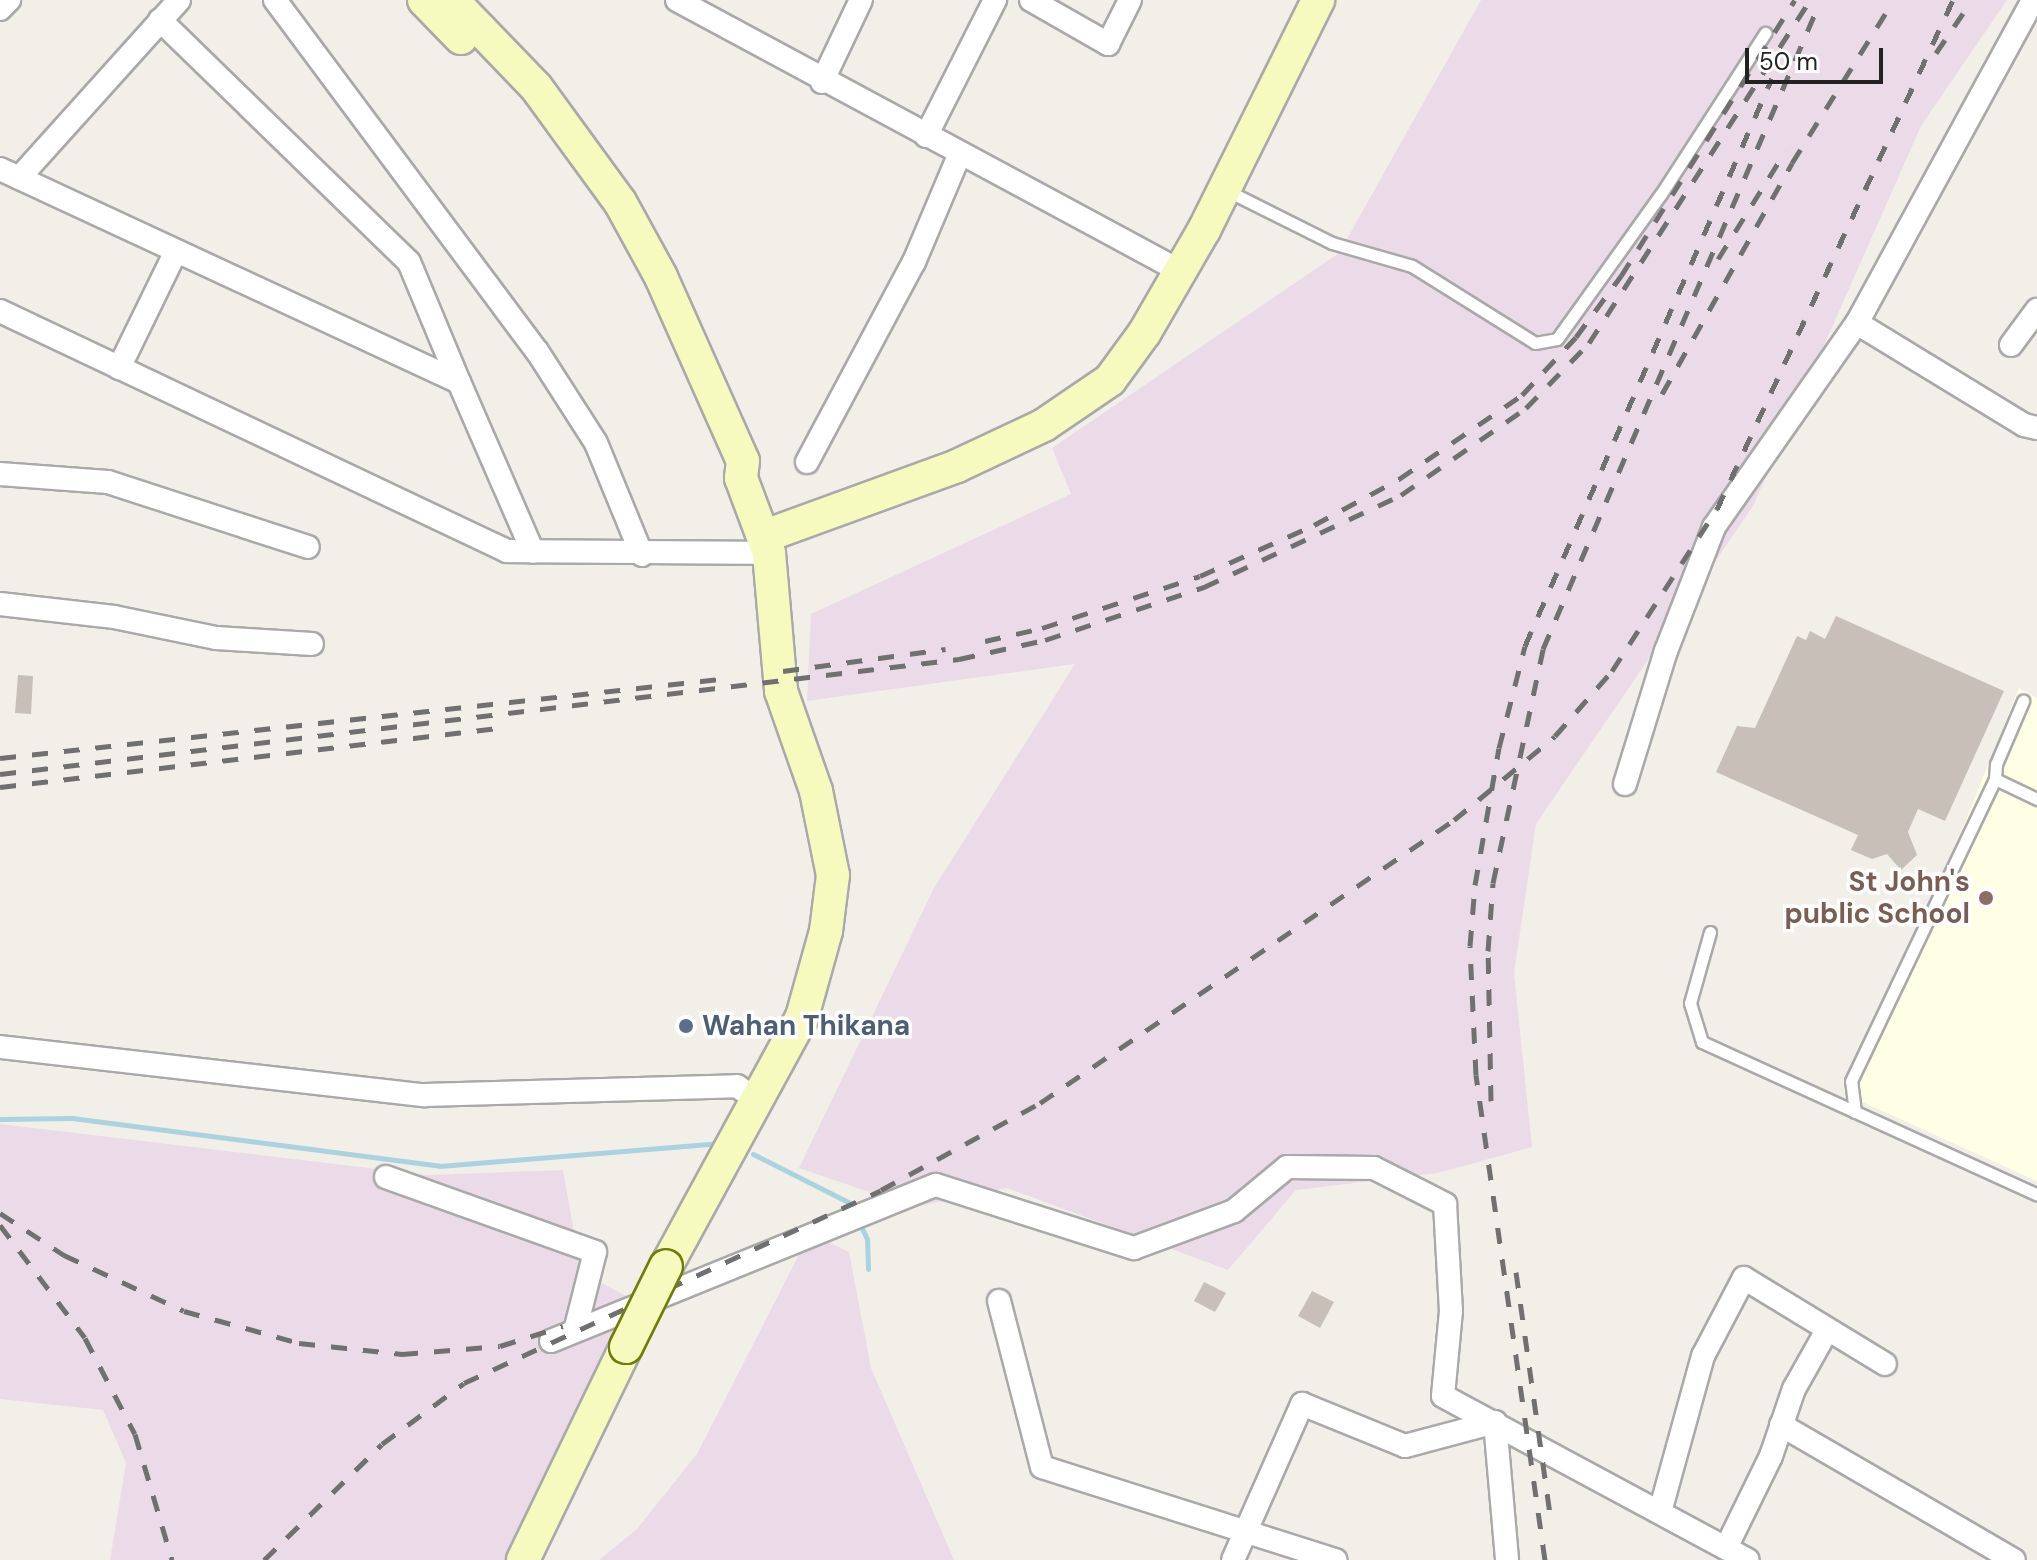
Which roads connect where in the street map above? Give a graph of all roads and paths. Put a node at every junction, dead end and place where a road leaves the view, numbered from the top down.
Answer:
1 (9, 0) edge
2 (179, 0) edge
3 (275, 0) edge
4 (424, 0) edge
5 (452, 0) edge
6 (677, 0) edge
7 (861, 0) edge
8 (995, 0) edge
9 (1031, 0) edge
10 (1130, 0) edge
11 (1318, 0) edge
12 (2033, 0) edge
13 (0, 9) edge
14 (160, 20) junction
15 (1765, 33) dead end
16 (822, 82) junction
17 (926, 136) junction
18 (960, 153) junction
19 (9, 174) edge
20 (1224, 189) junction
21 (176, 251) junction
22 (1180, 271) junction
23 (2037, 310) edge
24 (0, 311) edge
25 (1857, 323) junction
26 (2011, 345) dead end
27 (119, 368) junction
28 (459, 382) junction
29 (2037, 428) edge
30 (807, 462) dead end
31 (0, 474) edge
32 (741, 478) junction
33 (767, 544) junction
34 (308, 547) dead end
35 (533, 552) junction
36 (642, 555) junction
37 (0, 604) edge
38 (312, 644) dead end
39 (2023, 701) dead end
40 (1995, 779) junction
41 (1625, 784) dead end
42 (2037, 799) edge
43 (1710, 932) dead end
44 (0, 1047) edge
45 (759, 1102) junction
46 (1855, 1112) junction
47 (386, 1177) dead end
48 (2037, 1195) edge
49 (999, 1301) dead end
50 (575, 1331) junction
51 (1826, 1332) junction
52 (551, 1341) dead end
53 (1885, 1364) dead end
54 (1495, 1422) junction
55 (1781, 1425) junction
56 (1660, 1512) junction
57 (1242, 1533) junction
58 (1726, 1548) junction
59 (523, 1560) edge
60 (1233, 1560) edge
61 (1336, 1560) edge
62 (1507, 1560) edge
63 (1748, 1560) edge
64 (2014, 1560) edge

1 - 13 street
2 - 14 street
3 - 36 street
4 - 32 main road
5 - 32 main road
6 - 16 street
7 - 16 street
8 - 17 street
9 - 10 street
11 - 20 main road
12 - 25 street
14 - 19 street
14 - 28 street
15 - 20 lane
16 - 17 street
17 - 18 street
18 - 22 street
18 - 30 street
19 - 21 street
20 - 22 main road
21 - 27 street
21 - 28 street
22 - 33 main road
23 - 26 street
24 - 27 street
25 - 29 street
25 - 41 street
27 - 35 street
28 - 35 street
31 - 34 street
32 - 33 main road
33 - 36 street
33 - 45 main road
35 - 36 street
37 - 38 street
39 - 40 lane
40 - 42 lane
40 - 46 lane
43 - 46 lane
44 - 45 street
45 - 59 main road, bridge
46 - 48 lane
47 - 50 street
49 - 57 street
50 - 52 street
50 - 54 street
51 - 53 street
51 - 55 street
51 - 56 street
54 - 56 street
54 - 57 street
54 - 62 street
55 - 58 street
55 - 64 street
56 - 58 street
57 - 60 street
57 - 61 street
58 - 63 street

